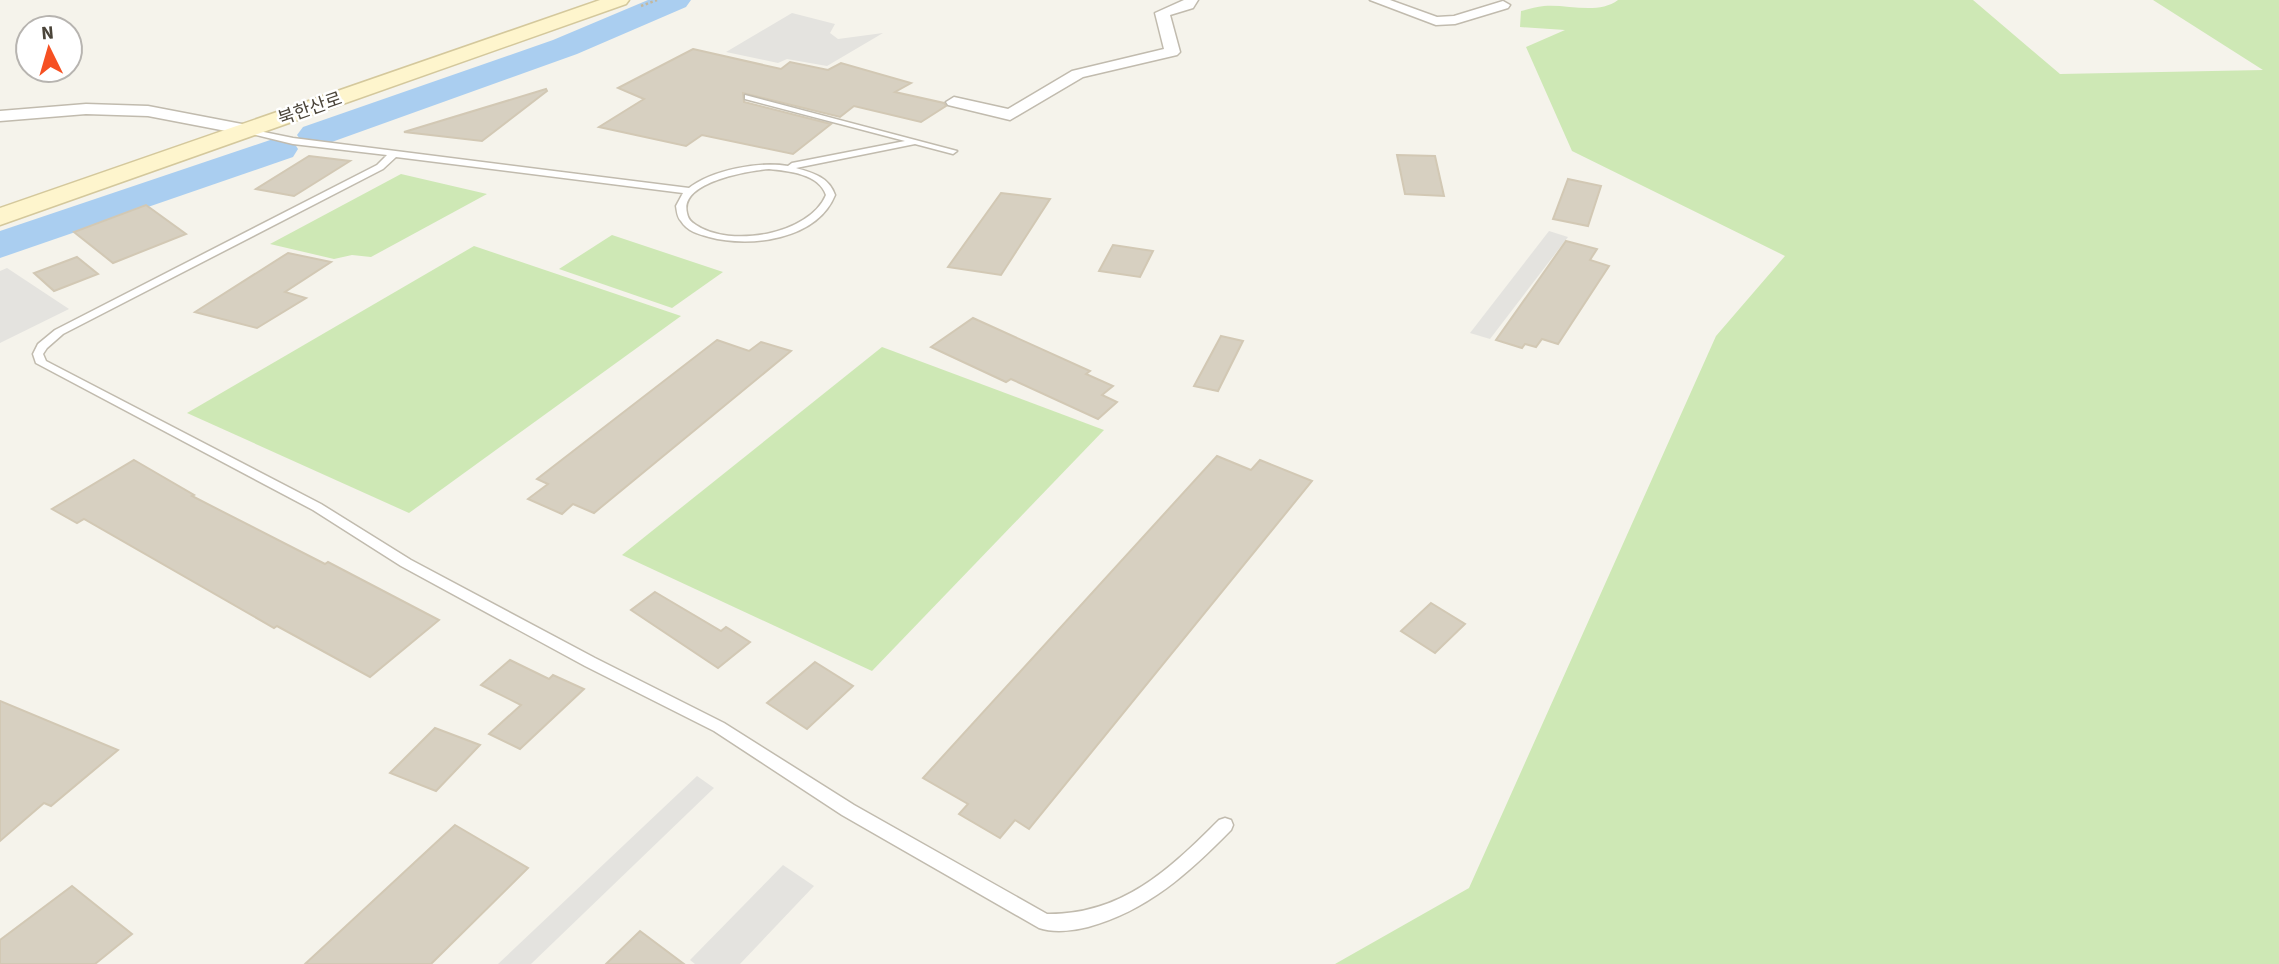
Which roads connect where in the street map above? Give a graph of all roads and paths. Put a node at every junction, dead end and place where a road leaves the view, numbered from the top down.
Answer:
1 (619, 0) edge
2 (1191, 0) edge
3 (1377, 0) edge
4 (1503, 5) dead end
5 (748, 97) dead end
6 (954, 102) dead end
7 (0, 116) edge
8 (247, 130) junction
9 (916, 141) junction
10 (953, 151) dead end
11 (394, 154) junction
12 (789, 167) junction
13 (691, 191) junction
14 (0, 217) edge
15 (1225, 825) dead end

1 - 8 street, 북한산로
2 - 6 street
3 - 4 street
5 - 9 lane
7 - 8 street
8 - 11 lane
8 - 14 street, 북한산로
9 - 10 lane
9 - 12 lane
11 - 13 lane
11 - 15 lane
12 - 13 lane
12 - 13 lane

